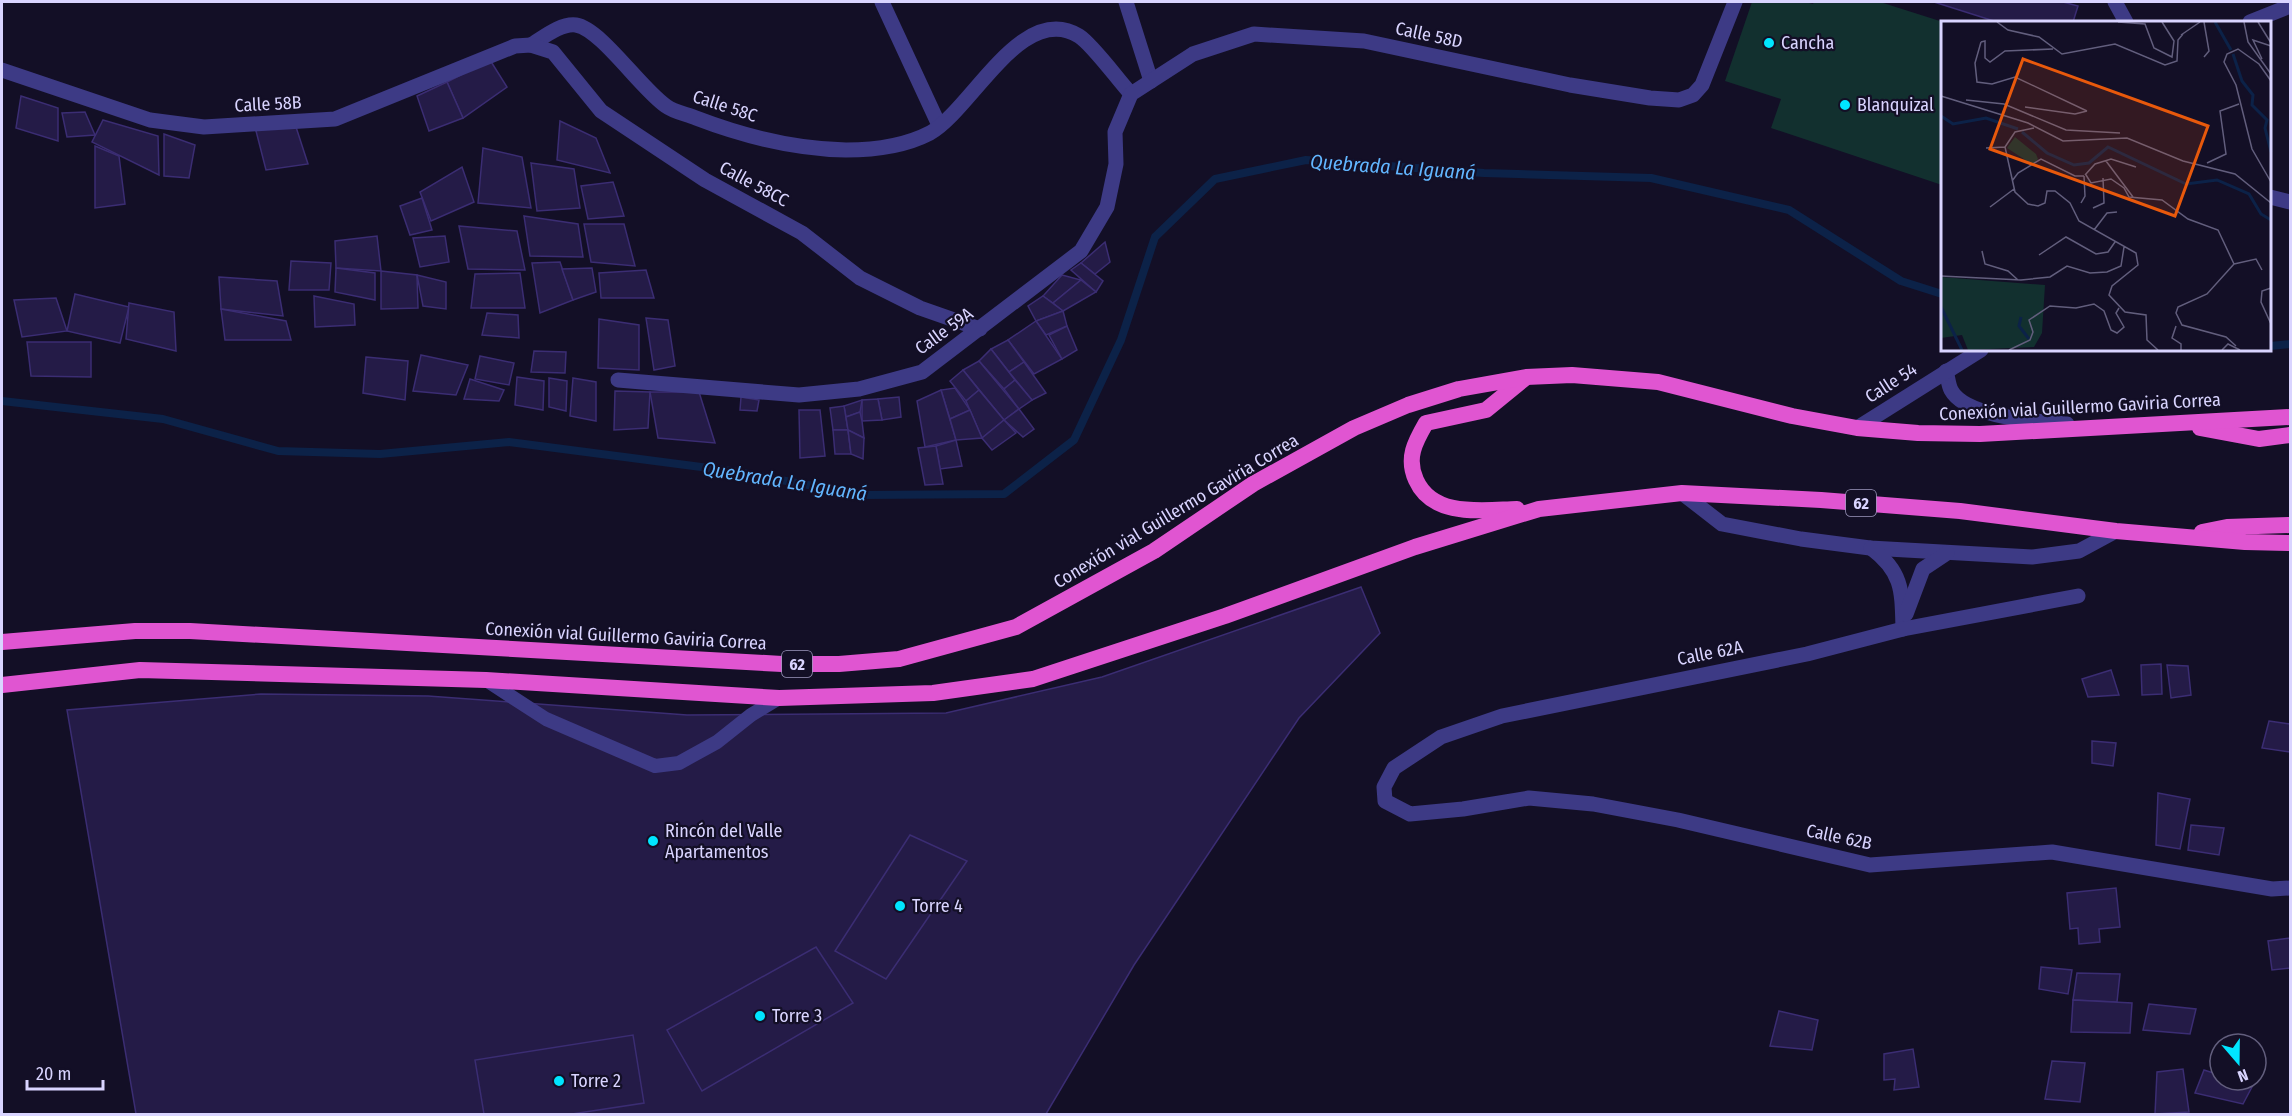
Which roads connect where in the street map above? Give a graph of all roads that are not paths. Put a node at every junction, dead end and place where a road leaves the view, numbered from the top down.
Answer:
1 (882, 2) edge
2 (1126, 2) edge
3 (1735, 2) edge
4 (2115, 2) edge
5 (2290, 6) edge
6 (2125, 21) edge
7 (2252, 21) edge
8 (531, 45) junction
9 (2, 70) edge
10 (1151, 81) junction
11 (1131, 94) junction
12 (939, 125) junction
13 (2271, 196) edge
14 (2290, 202) edge
15 (980, 329) junction
16 (1978, 351) edge
17 (1946, 371) junction
18 (1526, 377) junction
19 (618, 380) dead end
20 (2290, 417) edge
21 (2173, 423) junction
22 (1857, 428) junction
23 (2101, 428) junction
24 (2290, 435) edge
25 (1682, 494) junction
26 (1539, 509) junction
27 (2290, 525) edge
28 (2116, 531) junction
29 (2183, 535) junction
30 (2290, 543) edge
31 (1870, 548) junction
32 (1947, 554) junction
33 (2078, 596) dead end
34 (1903, 629) junction
35 (2, 642) edge
36 (486, 680) junction
37 (2, 685) edge
38 (779, 698) junction
39 (1385, 801) joint
40 (2290, 888) edge

1 - 12 street
2 - 10 street
3 - 10 street, Calle 58D
4 - 6 street
5 - 7 street
8 - 9 street, Calle 58B
8 - 12 street, Calle 58C
8 - 15 street, Calle 58CC
10 - 11 street
11 - 12 street, Calle 58C
11 - 15 street, Calle 59A
13 - 14 street
15 - 19 street, Calle 59A
16 - 17 street, Calle 54
17 - 22 street, Calle 54
17 - 23 street, Calle 54
18 - 22 highway, Conexión vial Guillermo Gaviria Correa / 62
18 - 26 highway
18 - 35 highway, Conexión vial Guillermo Gaviria Correa / 62
20 - 21 highway, Conexión vial Guillermo Gaviria Correa / 62
21 - 23 highway, Conexión vial Guillermo Gaviria Correa / 62
21 - 24 highway
22 - 23 highway, Conexión vial Guillermo Gaviria Correa / 62
25 - 26 highway, 62
25 - 28 highway, 62
25 - 31 street
26 - 38 highway, 62
27 - 29 highway
28 - 29 highway, 62
28 - 32 street
29 - 30 highway, 62
31 - 32 street
31 - 34 street
32 - 34 street
33 - 34 street, Calle 62A
34 - 39 street, Calle 62A
36 - 37 highway, 62
36 - 38 highway, 62
36 - 38 lane
39 - 40 street, Calle 62B

